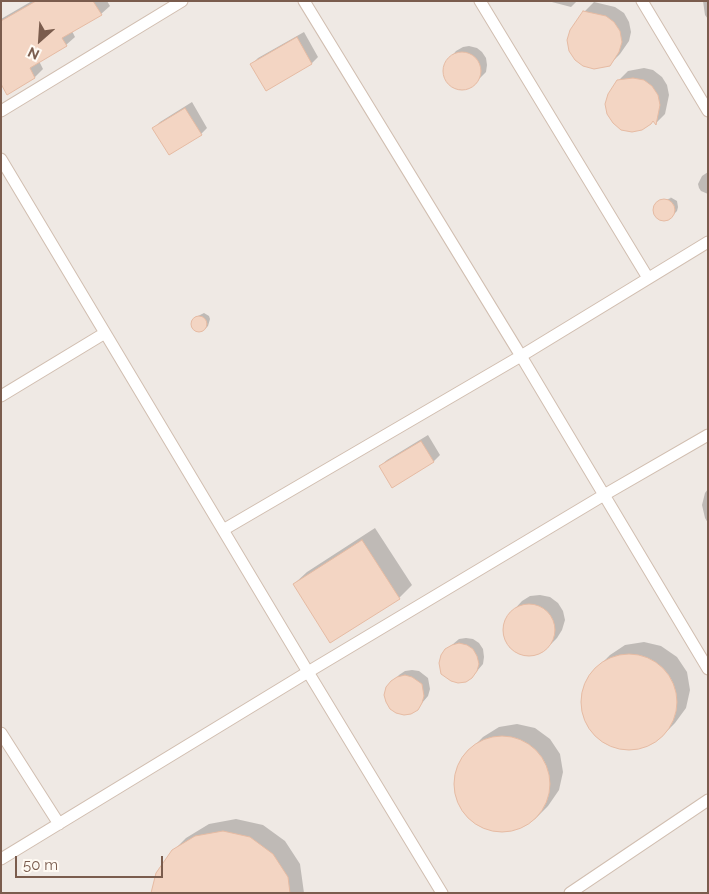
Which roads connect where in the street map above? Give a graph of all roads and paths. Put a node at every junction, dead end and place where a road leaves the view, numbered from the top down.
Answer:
1 (182, 1) edge
2 (304, 1) edge
3 (480, 1) edge
4 (642, 1) edge
5 (1, 111) edge
6 (708, 111) edge
7 (1, 159) edge
8 (708, 242) edge
9 (648, 278) junction
10 (105, 333) junction
11 (521, 356) junction
12 (1, 396) edge
13 (708, 435) edge
14 (604, 495) junction
15 (224, 530) junction
16 (708, 669) edge
17 (308, 672) junction
18 (1, 733) edge
19 (708, 800) edge
20 (59, 824) junction
21 (1, 859) edge
22 (442, 893) edge
23 (570, 893) edge

1 - 5 lane
2 - 11 lane
3 - 9 lane
4 - 6 lane
7 - 10 lane
8 - 9 lane
9 - 11 lane
10 - 12 lane
10 - 15 lane
11 - 14 lane
11 - 15 lane
13 - 14 lane
14 - 16 lane
14 - 17 lane
15 - 17 lane
17 - 20 lane
17 - 22 lane
18 - 20 lane
19 - 23 lane
20 - 21 lane

